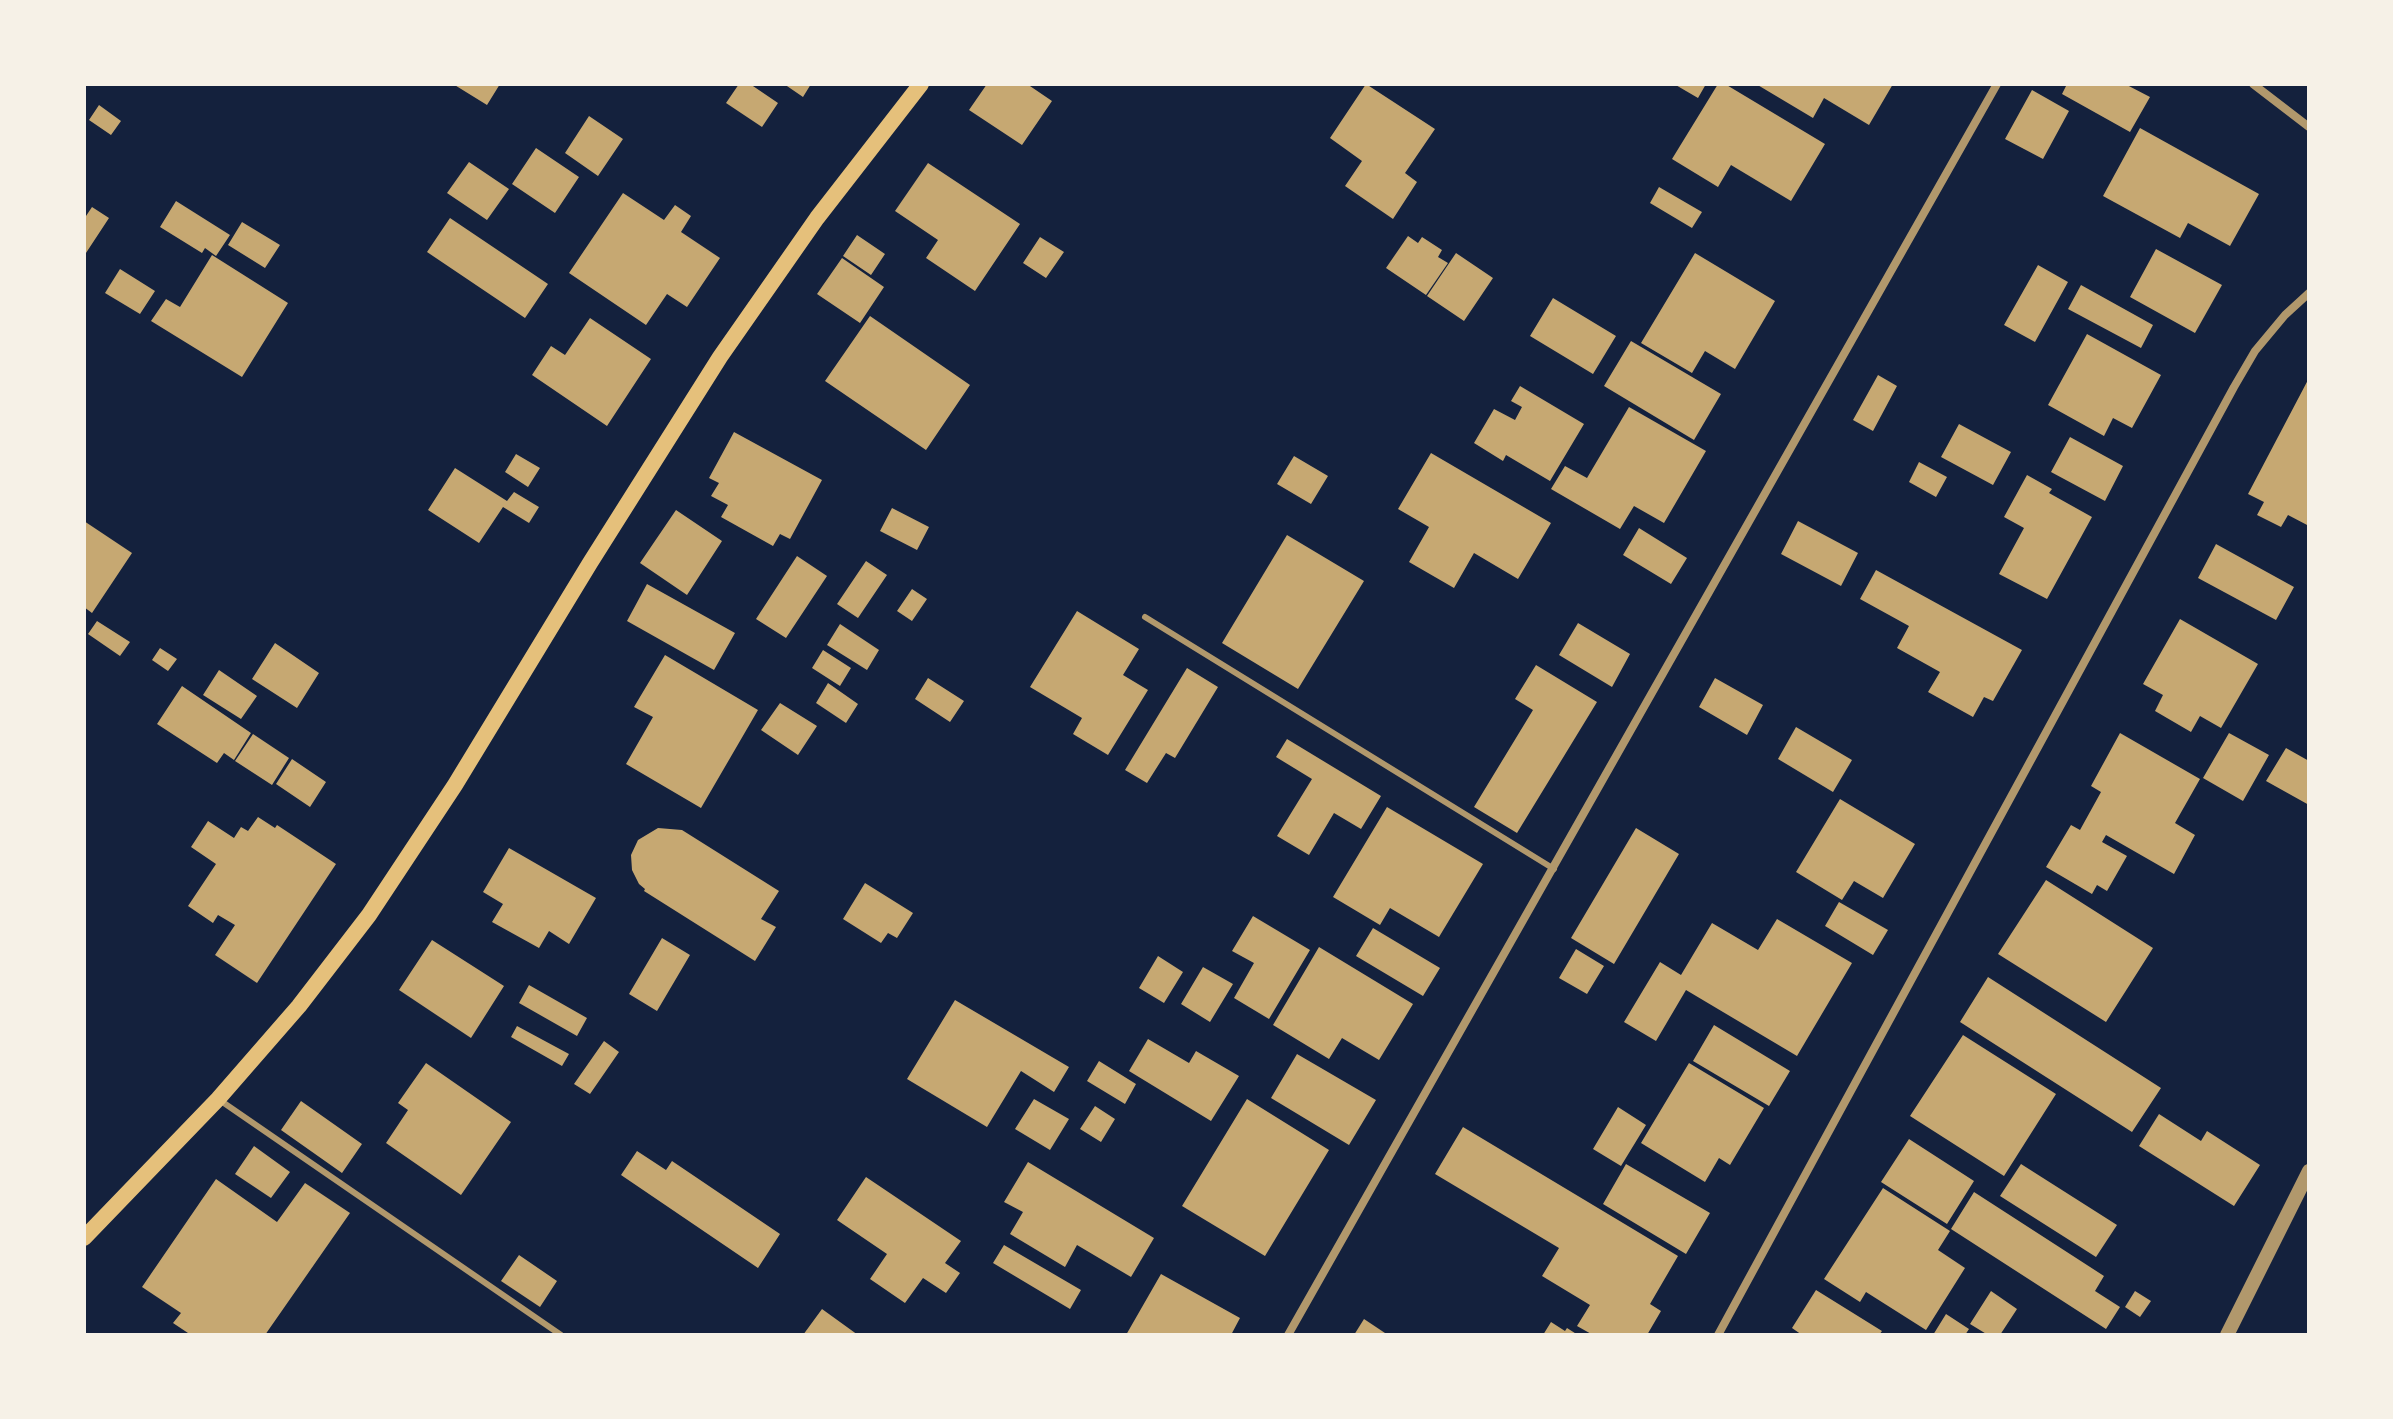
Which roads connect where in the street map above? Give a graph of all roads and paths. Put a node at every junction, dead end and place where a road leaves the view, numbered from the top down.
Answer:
1 (921, 84) edge
2 (1997, 84) edge
3 (2253, 84) edge
4 (2309, 127) edge
5 (2309, 293) edge
6 (1145, 617) dead end
7 (1554, 869) junction
8 (218, 1099) junction
9 (2309, 1171) edge
10 (84, 1238) edge
11 (561, 1335) edge
12 (1288, 1335) edge
13 (1718, 1335) edge
14 (2227, 1335) edge

1 - 8 main road
2 - 7 street
3 - 4 street
5 - 13 street
6 - 7 lane
7 - 12 street
8 - 10 main road
8 - 11 lane
9 - 14 street

